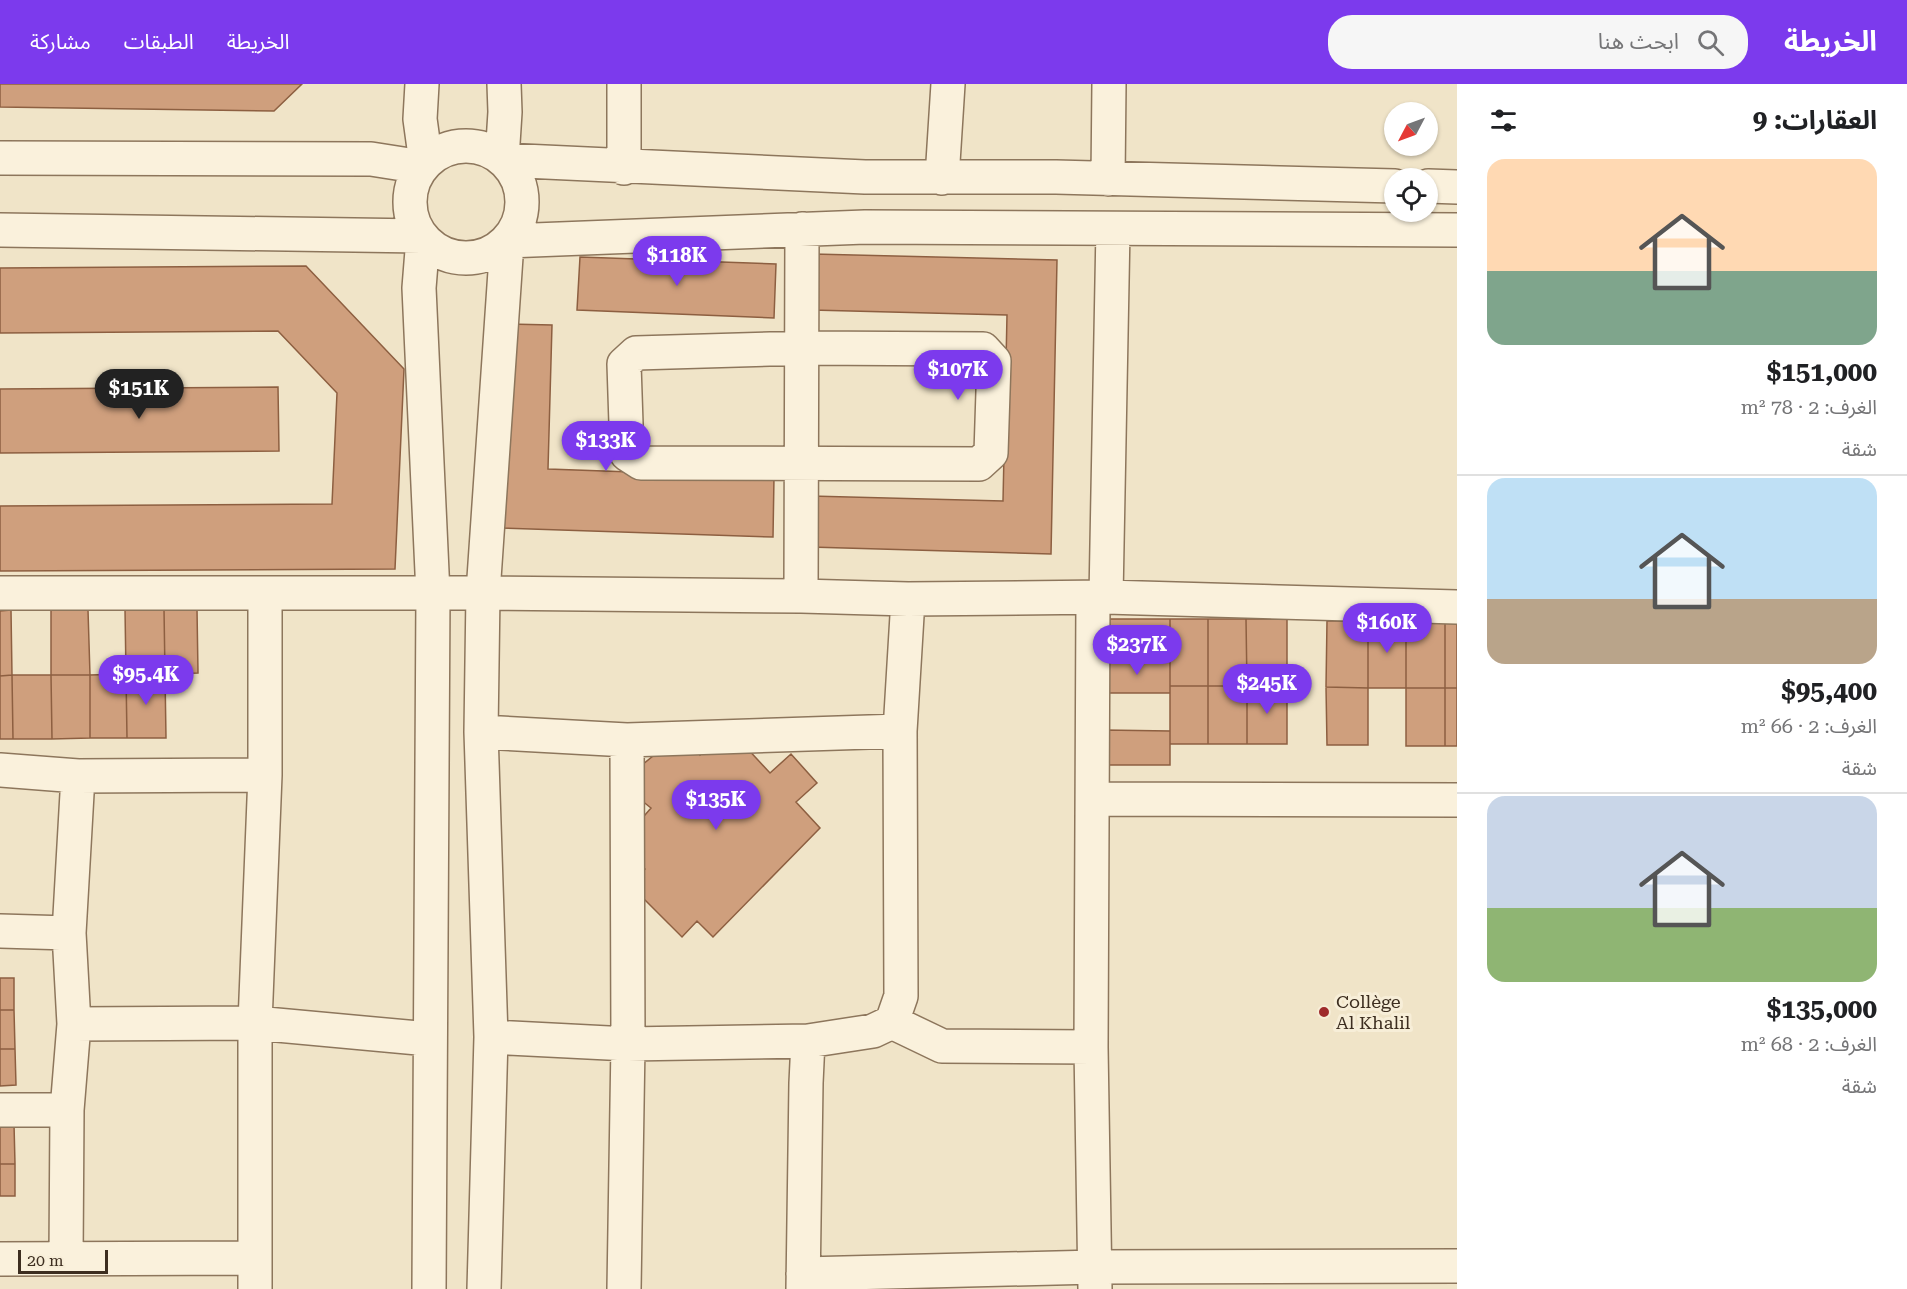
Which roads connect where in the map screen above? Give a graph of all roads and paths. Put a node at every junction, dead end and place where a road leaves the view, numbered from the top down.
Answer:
1 (422, 84) edge
2 (504, 84) edge
3 (624, 84) edge
4 (948, 84) edge
5 (1109, 84) edge
6 (0, 158) edge
7 (503, 160) junction
8 (424, 165) junction
9 (624, 168) junction
10 (865, 177) junction
11 (1056, 177) junction
12 (942, 178) junction
13 (1108, 179) junction
14 (1384, 186) edge
15 (1438, 186) edge
16 (1457, 187) edge
17 (865, 227) junction
18 (1056, 228) junction
19 (802, 229) junction
20 (1113, 229) junction
21 (0, 230) edge
22 (1457, 230) edge
23 (422, 237) junction
24 (507, 242) junction
25 (802, 348) junction
26 (801, 464) junction
27 (0, 593) edge
28 (483, 593) junction
29 (265, 594) junction
30 (433, 594) junction
31 (801, 596) junction
32 (1099, 598) junction
33 (908, 600) junction
34 (1457, 607) edge
35 (900, 731) junction
36 (481, 732) junction
37 (627, 740) junction
38 (0, 770) edge
39 (265, 775) junction
40 (78, 776) junction
41 (1093, 800) junction
42 (1457, 800) edge
43 (0, 931) edge
44 (69, 933) junction
45 (892, 1022) junction
46 (255, 1023) junction
47 (74, 1024) junction
48 (491, 1037) junction
49 (429, 1039) junction
50 (808, 1041) junction
51 (628, 1044) junction
52 (1091, 1047) junction
53 (0, 1110) edge
54 (67, 1110) junction
55 (66, 1258) junction
56 (0, 1259) edge
57 (1457, 1266) edge
58 (255, 1274) edge
59 (1095, 1278) edge
60 (803, 1281) edge
61 (429, 1289) edge
62 (484, 1289) edge
63 (624, 1289) edge

1 - 8 street
2 - 7 street
3 - 9 street
4 - 12 street
5 - 13 street
6 - 8 street
7 - 8 street
7 - 9 street
7 - 24 street
8 - 23 street
9 - 10 street
10 - 12 street
10 - 17 street
11 - 12 street
11 - 13 street
11 - 18 street
13 - 14 street
15 - 16 street
17 - 18 street
17 - 19 street
18 - 20 street
19 - 24 street
19 - 25 street
20 - 22 street
20 - 32 street
21 - 23 street
23 - 24 street
23 - 30 street
24 - 28 street
25 - 26 street
25 - 26 street
25 - 26 street
26 - 31 street
27 - 29 street
28 - 30 street
28 - 31 street
28 - 36 street
29 - 30 street
29 - 39 street
30 - 49 street
31 - 33 street
32 - 33 street
32 - 34 street
32 - 41 street
33 - 35 street
35 - 37 street
35 - 45 street
36 - 37 street
36 - 48 street
37 - 51 street
38 - 40 street
39 - 40 street
39 - 46 street
40 - 44 street
41 - 42 street
41 - 52 street
43 - 44 street
44 - 47 street
45 - 50 street
45 - 52 street
46 - 47 street
46 - 49 street
46 - 58 street
47 - 54 street
48 - 51 street
48 - 62 street
49 - 61 street
50 - 51 street
50 - 60 street
51 - 63 street
52 - 59 street
53 - 54 street
54 - 55 street
55 - 56 street
55 - 58 street
57 - 59 street
59 - 60 street

